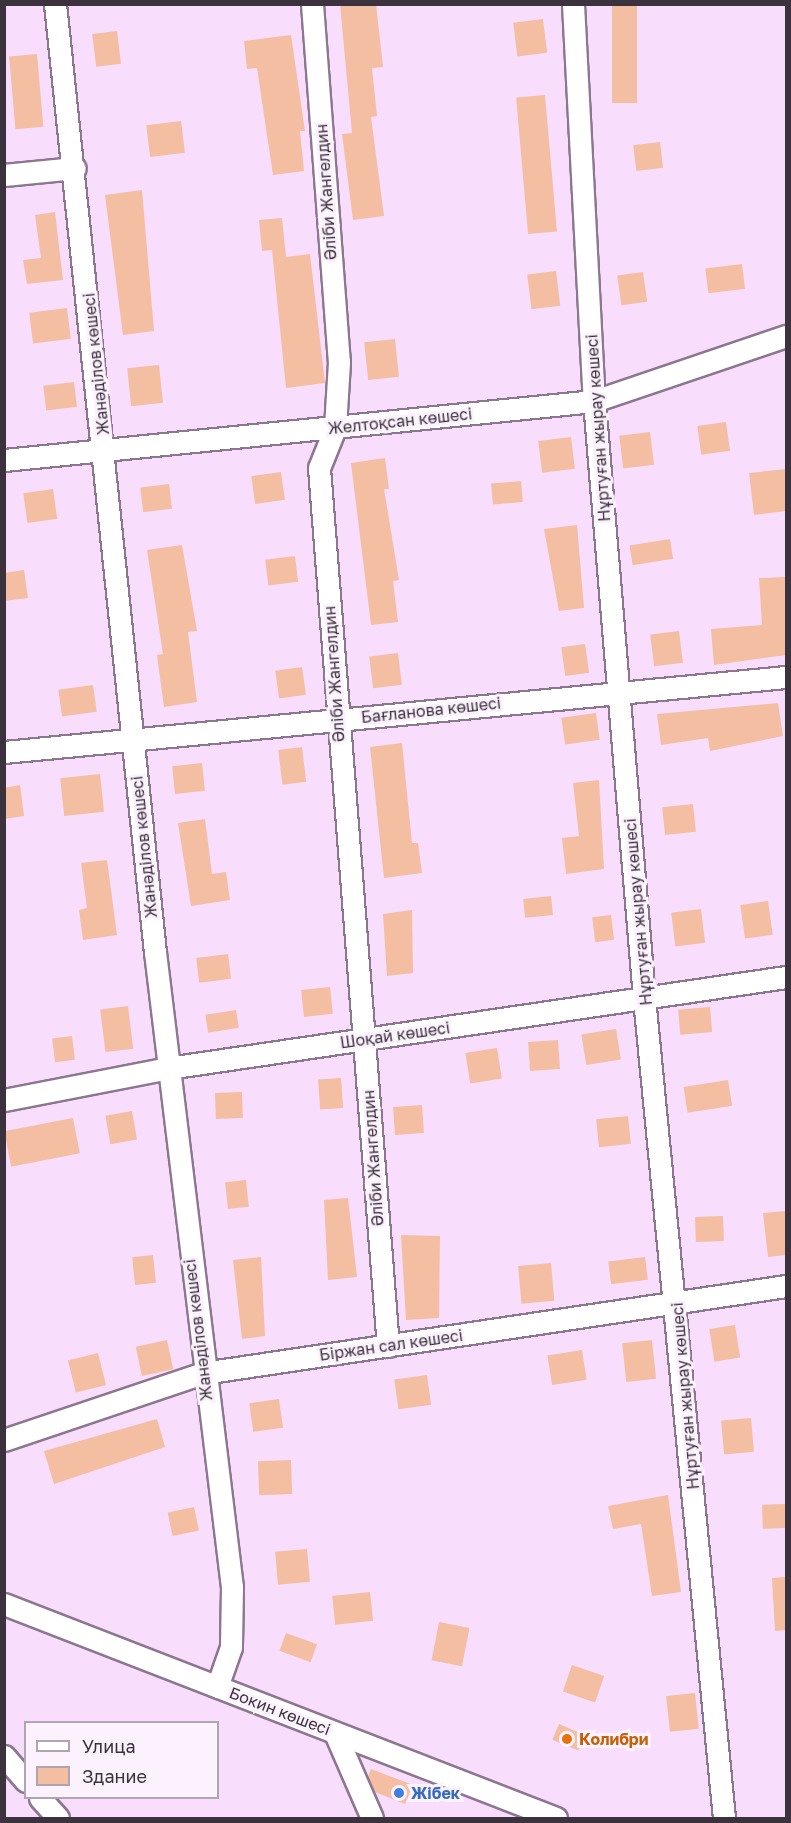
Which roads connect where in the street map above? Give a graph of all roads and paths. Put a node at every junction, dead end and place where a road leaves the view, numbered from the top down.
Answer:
1 (56, 4) edge
2 (312, 4) edge
3 (573, 4) edge
4 (75, 168) junction
5 (4, 175) edge
6 (786, 336) edge
7 (594, 401) junction
8 (334, 428) junction
9 (106, 452) junction
10 (4, 460) edge
11 (786, 677) edge
12 (620, 692) junction
13 (338, 720) junction
14 (132, 739) junction
15 (4, 752) edge
16 (786, 977) edge
17 (644, 998) junction
18 (364, 1039) junction
19 (168, 1068) junction
20 (4, 1100) edge
21 (786, 1286) edge
22 (677, 1303) junction
23 (388, 1346) junction
24 (203, 1373) junction
25 (4, 1440) edge
26 (4, 1604) edge
27 (217, 1687) junction
28 (335, 1733) junction
29 (4, 1756) edge
30 (24, 1779) edge
31 (42, 1799) edge
32 (58, 1818) edge
33 (372, 1818) edge
34 (556, 1818) edge
35 (724, 1818) edge

1 - 4 street, Жанәділов көшесі
2 - 8 street, Әліби Жангелдин
3 - 7 street, Нұртуған жырау көшесі
4 - 5 street
4 - 9 street, Жанәділов көшесі
6 - 7 street, Желтоқсан көшесі
7 - 8 street, Желтоқсан көшесі
7 - 12 street, Нұртуған жырау көшесі
8 - 9 street, Желтоқсан көшесі
8 - 13 street, Әліби Жангелдин
9 - 10 street, Желтоқсан көшесі
9 - 14 street, Жанәділов көшесі
11 - 12 street, Бағланова көшесі
12 - 13 street, Бағланова көшесі
12 - 17 street, Нұртуған жырау көшесі
13 - 14 street, Бағланова көшесі
13 - 18 street, Әліби Жангелдин
14 - 15 street, Бағланова көшесі
14 - 19 street, Жанәділов көшесі
16 - 17 street, Шоқай көшесі
17 - 18 street, Шоқай көшесі
17 - 22 street, Нұртуған жырау көшесі
18 - 19 street, Шоқай көшесі
18 - 23 street, Әліби Жангелдин
19 - 20 street, Шоқай көшесі
19 - 24 street, Жанәділов көшесі
21 - 22 street, Біржан сал көшесі
22 - 23 street, Біржан сал көшесі
22 - 35 street, Нұртуған жырау көшесі
23 - 24 street, Біржан сал көшесі
24 - 25 street, Біржан сал көшесі
24 - 27 street, Жанәділов көшесі
26 - 27 street, Бокин көшесі
27 - 28 street, Бокин көшесі
28 - 33 street
28 - 34 street, Бокин көшесі
29 - 30 street
31 - 32 street

